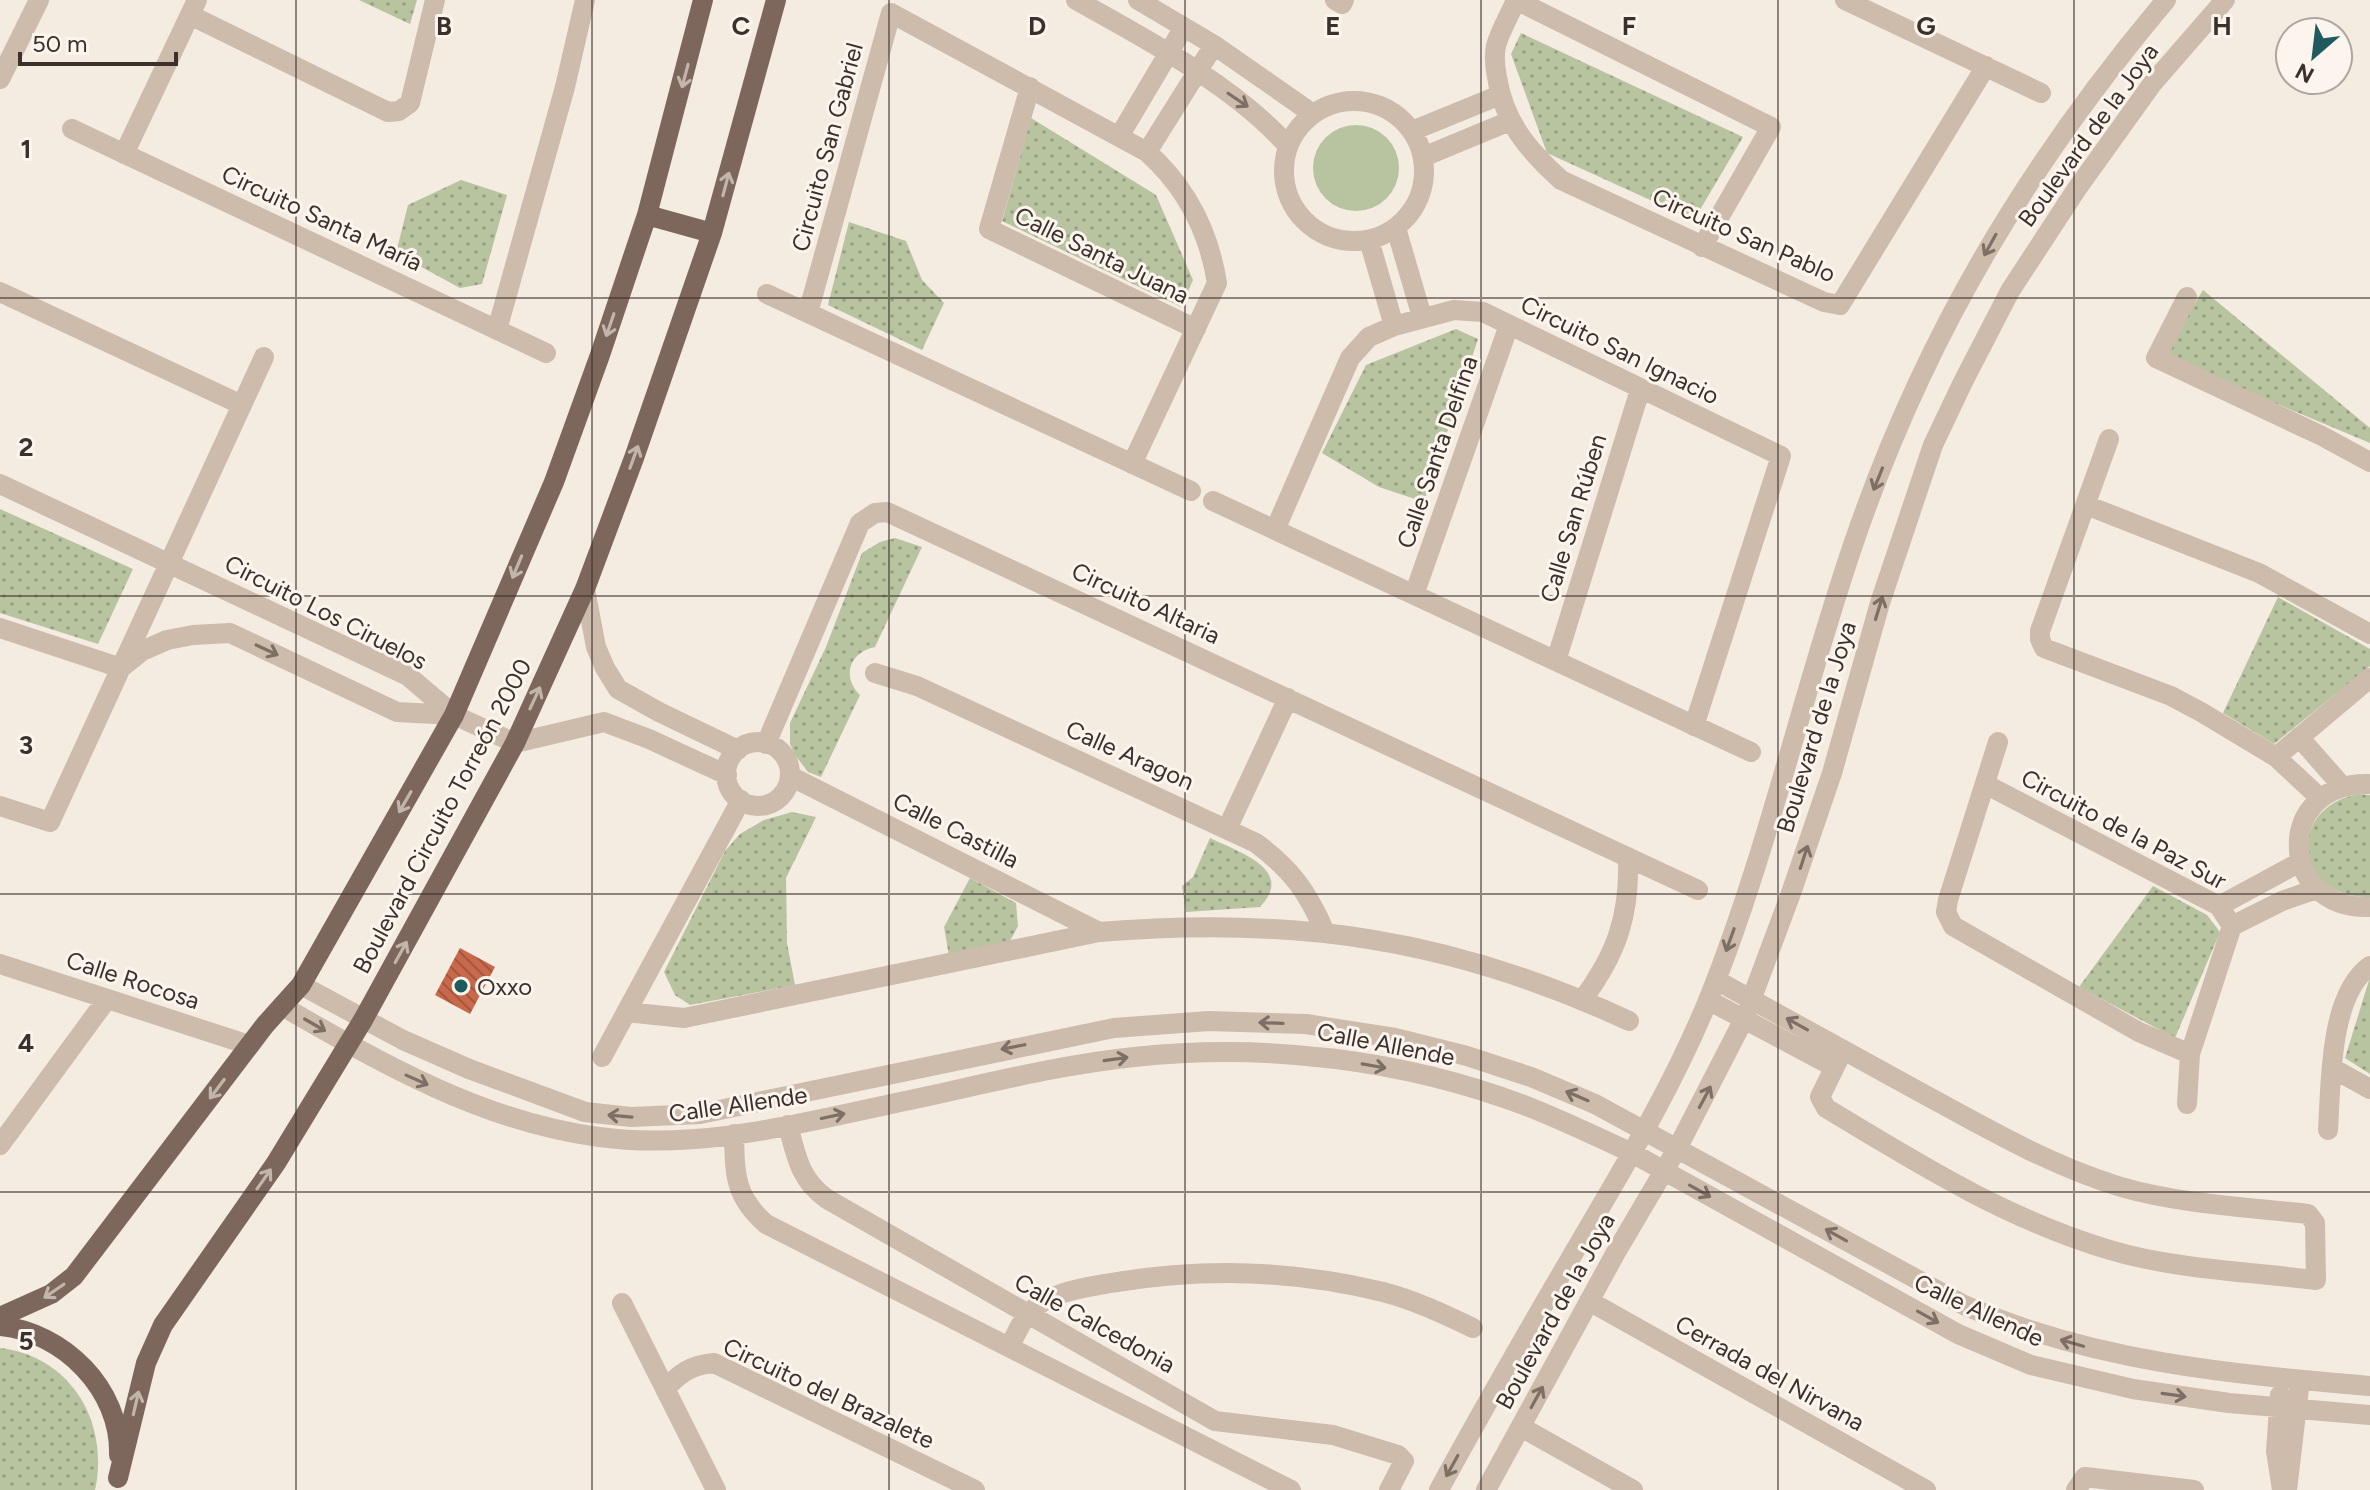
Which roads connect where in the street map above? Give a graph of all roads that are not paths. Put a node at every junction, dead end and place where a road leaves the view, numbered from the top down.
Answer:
1 (39, 0) edge
2 (435, 0) edge
3 (585, 0) edge
4 (703, 0) edge
5 (776, 0) edge
6 (1138, 0) edge
7 (1335, 0) edge
8 (1344, 0) edge
9 (1516, 0) edge
10 (1845, 0) edge
11 (2166, 0) edge
12 (2225, 0) edge
13 (1080, 1) edge
14 (193, 8) edge
15 (1184, 27) junction
16 (1214, 45) junction
17 (1168, 54) junction
18 (1986, 66) junction
19 (1197, 73) junction
20 (0, 79) edge
21 (1030, 87) junction
22 (2041, 93) dead end
23 (1500, 95) junction
24 (1313, 114) junction
25 (1510, 121) junction
26 (72, 129) dead end
27 (1412, 131) junction
28 (1120, 135) junction
29 (1288, 146) junction
30 (1147, 152) junction
31 (124, 154) junction
32 (1423, 157) junction
33 (647, 215) junction
34 (1396, 228) junction
35 (712, 233) junction
36 (1369, 240) junction
37 (1702, 247) junction
38 (0, 292) edge
39 (767, 294) dead end
40 (2187, 297) dead end
41 (808, 313) junction
42 (1422, 317) junction
43 (1509, 325) junction
44 (1394, 326) junction
45 (1196, 329) junction
46 (497, 330) junction
47 (546, 353) dead end
48 (264, 357) dead end
49 (1640, 390) junction
50 (242, 405) junction
51 (2109, 439) dead end
52 (2370, 462) edge
53 (1132, 464) junction
54 (0, 484) edge
55 (1191, 491) dead end
56 (1213, 501) dead end
57 (2086, 505) junction
58 (1275, 530) junction
59 (170, 563) junction
60 (585, 589) junction
61 (1414, 595) junction
62 (246, 599) junction
63 (0, 628) edge
64 (230, 633) junction
65 (2370, 634) edge
66 (1556, 661) junction
67 (121, 668) junction
68 (875, 673) dead end
69 (2370, 678) edge
70 (618, 689) junction
71 (1288, 698) junction
72 (454, 715) junction
73 (604, 722) junction
74 (685, 725) junction
75 (1694, 726) junction
76 (2299, 737) junction
77 (1998, 742) dead end
78 (515, 743) junction
79 (766, 744) junction
80 (673, 750) junction
81 (738, 750) junction
82 (1751, 752) dead end
83 (2276, 757) junction
84 (727, 775) junction
85 (790, 776) junction
86 (1985, 784) junction
87 (2370, 784) edge
88 (2342, 786) junction
89 (2320, 798) junction
90 (741, 800) junction
91 (0, 806) edge
92 (1228, 827) junction
93 (1628, 857) junction
94 (2300, 862) junction
95 (2316, 889) junction
96 (1698, 890) dead end
97 (2219, 906) junction
98 (2369, 912) edge
99 (2232, 926) junction
100 (1099, 932) junction
101 (1325, 932) junction
102 (0, 964) edge
103 (2370, 966) edge
104 (1716, 980) junction
105 (301, 985) junction
106 (107, 999) junction
107 (1583, 999) junction
108 (1708, 1000) junction
109 (282, 1006) junction
110 (1748, 1009) junction
111 (626, 1012) junction
112 (363, 1020) junction
113 (1629, 1021) dead end
114 (348, 1044) junction
115 (249, 1045) junction
116 (2190, 1054) junction
117 (602, 1057) dead end
118 (1838, 1058) junction
119 (2332, 1068) junction
120 (2370, 1089) edge
121 (2187, 1104) dead end
122 (788, 1125) junction
123 (2328, 1130) dead end
124 (1646, 1131) junction
125 (734, 1134) junction
126 (0, 1145) edge
127 (1678, 1147) junction
128 (1632, 1153) junction
129 (1663, 1171) junction
130 (1589, 1301) junction
131 (622, 1303) dead end
132 (1027, 1315) junction
133 (0, 1317) edge
134 (0, 1326) edge
135 (1473, 1328) dead end
136 (1009, 1347) junction
137 (2290, 1379) junction
138 (2370, 1386) edge
139 (665, 1389) junction
140 (2288, 1409) junction
141 (2370, 1415) edge
142 (1215, 1421) junction
143 (1521, 1427) junction
144 (1205, 1445) junction
145 (116, 1484) edge
146 (966, 1488) edge
147 (716, 1490) edge
148 (1291, 1490) edge
149 (1389, 1490) edge
150 (1439, 1490) edge
151 (1486, 1490) edge
152 (1633, 1490) edge
153 (1926, 1490) edge
154 (2076, 1490) edge
155 (2194, 1490) edge
156 (2285, 1490) edge

1 - 20 street
2 - 14 street
3 - 46 street
4 -> 33 main road, Boulevard Circuito Torreón 2000
35 -> 5 main road, Boulevard Circuito Torreón 2000
6 - 15 street
7 - 8 street
9 - 23 street, Circuito San Pablo
9 - 37 street
10 - 18 street
11 -> 104 street, Boulevard de la Joya
110 -> 12 street, Boulevard de la Joya
13 - 17 street
14 - 31 street
15 - 16 street
15 - 17 street
16 - 19 street
16 - 24 street
17 - 19 street
17 - 28 street
18 - 22 street
18 - 37 street, Circuito San Pablo
19 -> 29 street
19 - 30 street
21 - 28 street, Circuito San Gabriel
21 - 41 street, Circuito San Gabriel
21 - 45 street, Calle Santa Juana
23 - 25 street, Circuito San Pablo
23 - 27 street
24 - 27 street
24 - 29 street
25 - 32 street
25 - 37 street, Circuito San Pablo
26 - 31 street, Circuito Santa María
27 - 32 street
28 - 30 street, Circuito San Gabriel
29 - 36 street
30 - 45 street, Circuito San Gabriel
31 - 46 street, Circuito Santa María
32 - 34 street
33 - 35 main road
33 -> 72 main road, Boulevard Circuito Torreón 2000
34 - 36 street
34 - 42 street
60 -> 35 main road, Boulevard Circuito Torreón 2000
36 - 44 street
38 - 50 street
39 - 41 street
40 - 52 street
41 - 53 street
42 - 43 street, Circuito San Ignacio
42 - 44 street, Circuito San Ignacio
43 - 49 street, Circuito San Ignacio
43 - 61 street, Calle Santa Delfina
44 - 58 street, Circuito San Ignacio
45 - 53 street, Circuito San Gabriel
46 - 47 street, Circuito Santa María
48 - 50 street
49 - 66 street, Calle San Rúben
49 - 75 street, Circuito San Ignacio
50 - 59 street
51 - 57 street
53 - 55 street
54 - 59 street, Circuito Los Ciruelos
56 - 58 street
57 - 65 street
57 - 83 street
58 - 61 street
59 - 62 street, Circuito Los Ciruelos
59 - 67 street
60 - 70 street
78 -> 60 main road, Boulevard Circuito Torreón 2000
61 - 66 street
62 - 64 street
62 - 72 street, Circuito Los Ciruelos
63 - 67 street
64 - 67 street, Circuito Los Ciruelos
64 -> 72 street, Circuito Los Ciruelos
66 - 75 street
67 - 91 street
68 - 92 street, Calle Aragon
69 - 76 street
70 - 73 street
70 - 74 street
71 - 79 street, Circuito Altaria
71 - 92 street
71 - 93 street, Circuito Altaria
72 - 78 street, Circuito Los Ciruelos
72 -> 105 main road, Boulevard Circuito Torreón 2000
73 - 78 street
73 - 80 street
74 - 80 street
74 - 81 street
75 - 82 street
76 - 83 street
76 - 88 street
77 - 86 street
112 -> 78 main road, Boulevard Circuito Torreón 2000
79 - 81 street
79 - 85 street
80 - 84 street
81 - 84 street
83 - 89 street
84 - 90 street
85 - 90 street
85 - 100 street, Calle Castilla
86 - 97 street, Circuito de la Paz Sur
86 - 116 street
87 - 88 street
88 - 89 street
89 - 94 street
90 - 111 street
92 - 101 street, Calle Aragon
93 - 96 street, Circuito Altaria
93 - 107 street
94 - 95 street
94 - 97 street
95 - 98 street
95 - 99 street
97 - 99 street, Circuito de la Paz Sur
99 - 116 street
100 - 101 street
100 - 111 street
101 - 107 street
102 - 106 street, Calle Rocosa
103 - 119 street
104 - 108 street, Boulevard de la Joya
104 - 110 street
105 - 109 main road, Boulevard Circuito Torreón 2000
105 - 112 street, Calle Allende
106 - 115 street, Calle Rocosa
106 - 126 street
107 - 113 street
108 - 110 street
108 - 124 street, Boulevard de la Joya
109 -> 114 street, Calle Allende
109 - 115 main road, Boulevard Circuito Torreón 2000
110 - 118 street
127 -> 110 street, Boulevard de la Joya
111 - 117 street
112 - 114 main road, Boulevard Circuito Torreón 2000
124 -> 112 street, Calle Allende
114 -> 125 street, Calle Allende
145 -> 114 main road, Boulevard Circuito Torreón 2000
115 -> 133 main road, Boulevard Circuito Torreón 2000
116 - 121 street
118 - 118 street
119 - 120 street
119 - 123 street
122 - 125 street, Calle Allende
122 -> 128 street, Calle Allende
122 - 132 street, Calle Calcedonia
124 - 127 street, Calle Allende
124 - 128 street, Boulevard de la Joya
125 - 136 street
127 - 129 street, Boulevard de la Joya
137 -> 127 street, Calle Allende
128 - 129 street, Calle Allende
128 -> 150 street, Boulevard de la Joya
129 - 130 street, Boulevard de la Joya
129 -> 140 street, Calle Allende
143 -> 130 street, Boulevard de la Joya
130 - 153 street, Cerrada del Nirvana
131 - 139 street
132 - 135 street
132 - 136 street
132 - 142 street, Calle Calcedonia
134 - 145 main road
136 - 144 street
137 - 138 street, Calle Allende
137 - 140 street
139 - 146 street, Circuito del Brazalete
139 - 147 street
140 - 141 street, Calle Allende
140 - 156 street
142 - 144 street
142 - 149 street, Calle Calcedonia
143 - 151 street, Boulevard de la Joya
143 - 152 street
144 - 148 street
154 - 155 street

